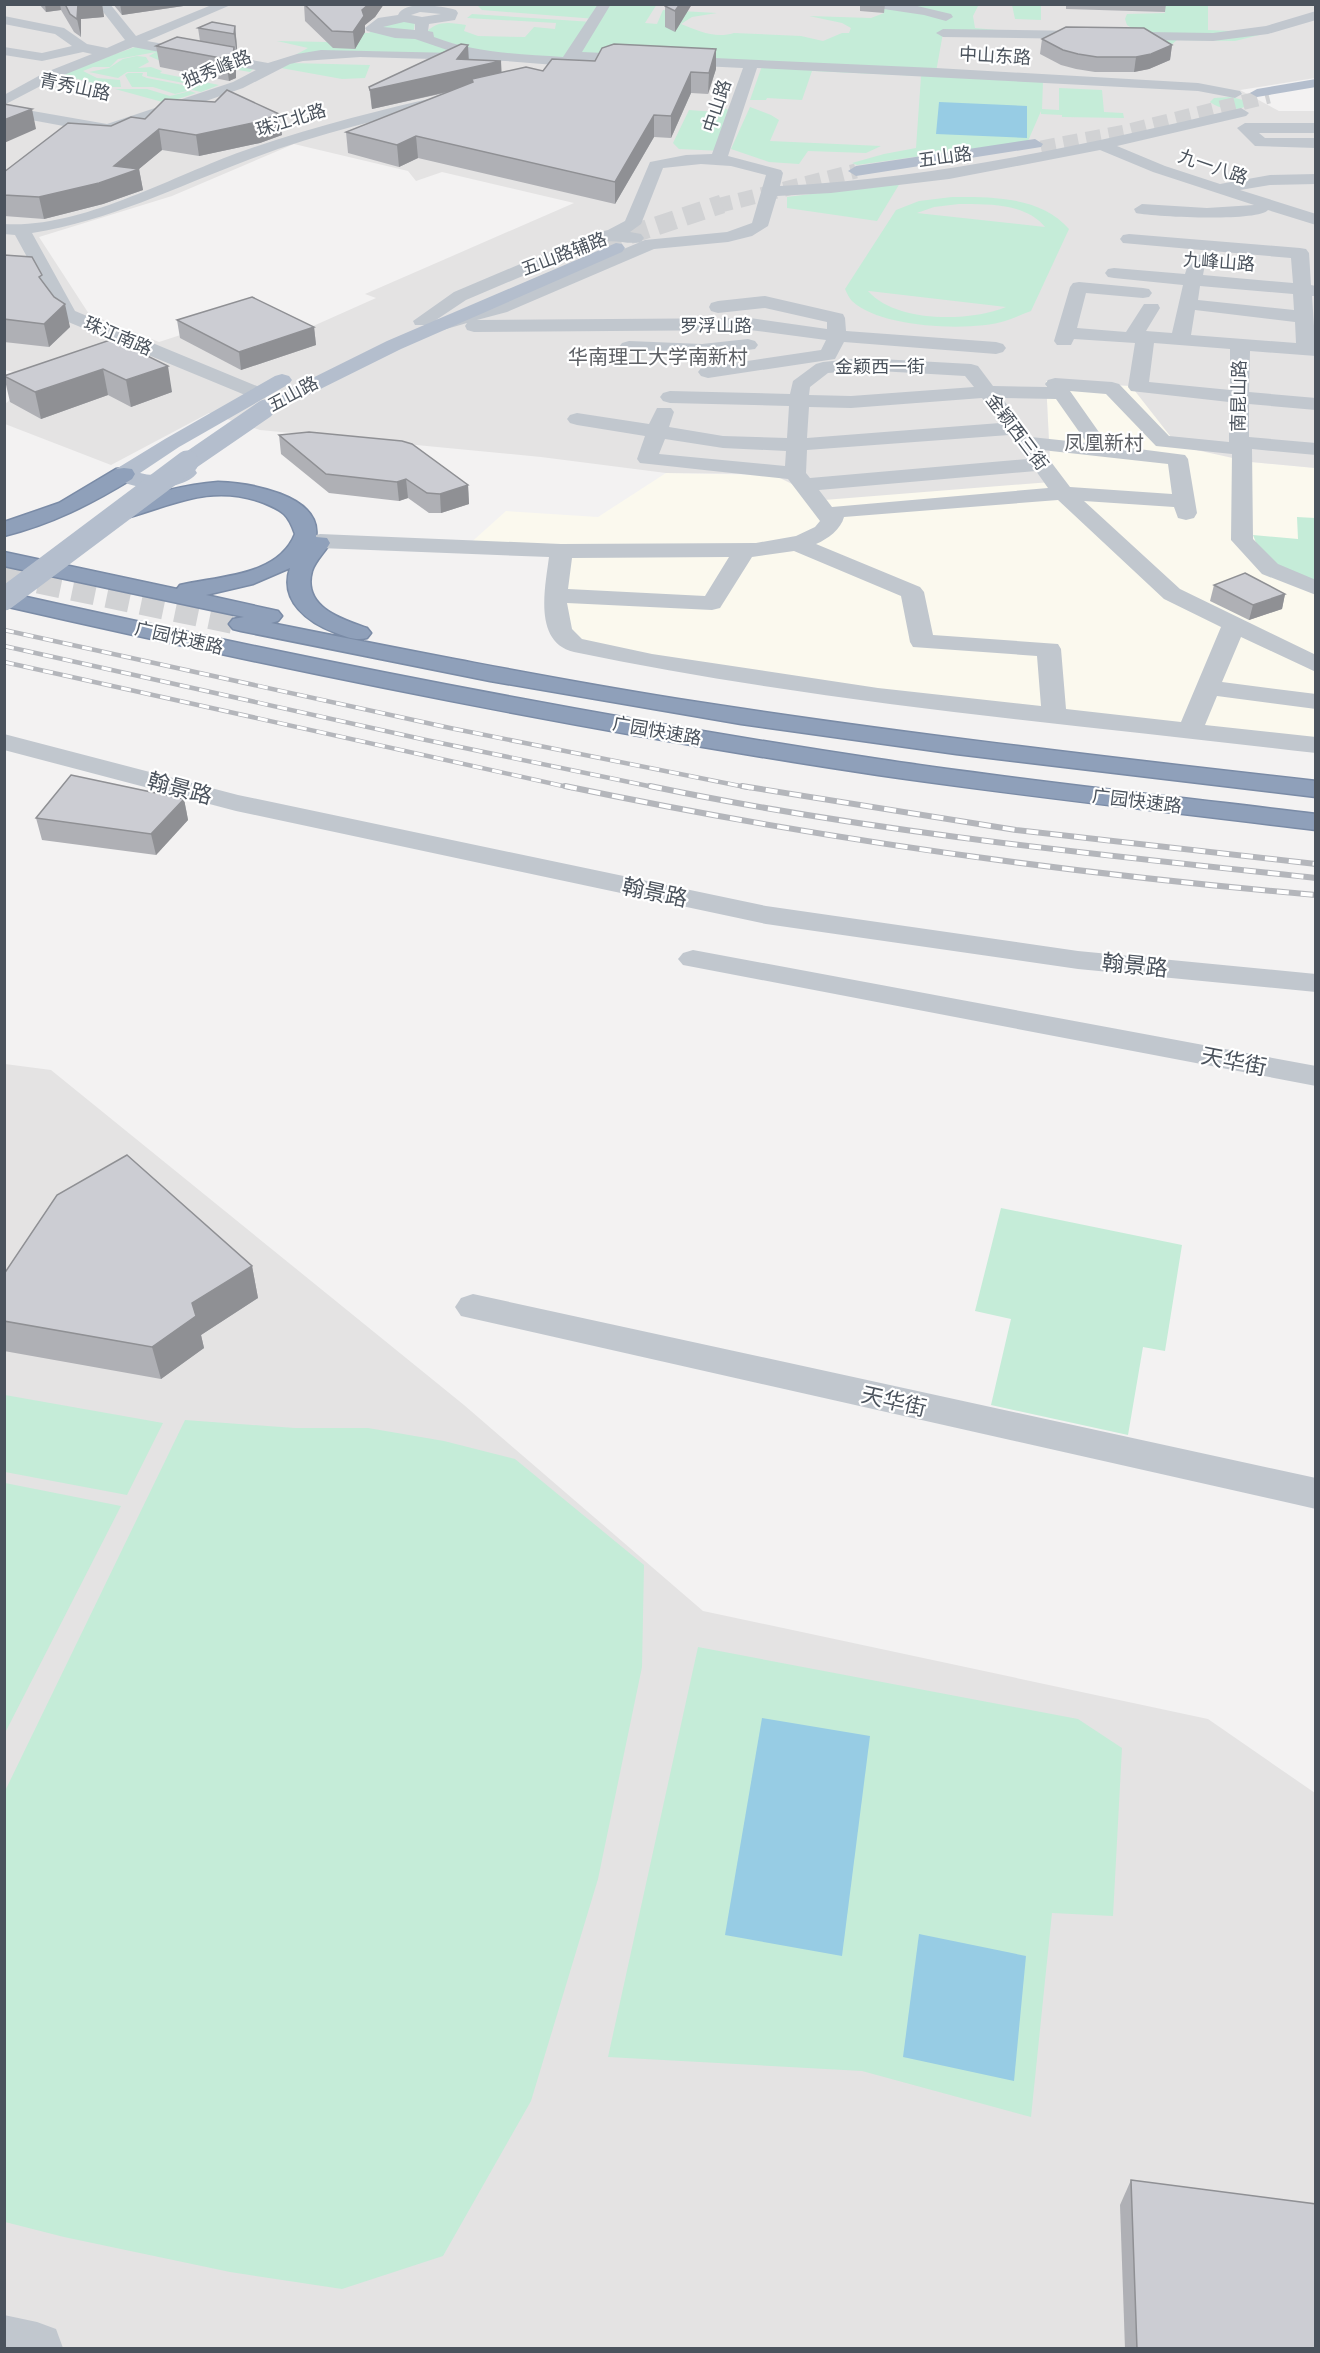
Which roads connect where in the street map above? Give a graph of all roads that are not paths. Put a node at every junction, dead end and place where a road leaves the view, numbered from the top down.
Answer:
1 (605, 4) edge
2 (877, 4) edge
3 (108, 5) edge
4 (221, 7) edge
5 (947, 11) edge
6 (170, 13) dead end
7 (1316, 15) edge
8 (136, 16) dead end
9 (113, 18) junction
10 (407, 18) junction
11 (443, 18) junction
12 (4, 20) edge
13 (1105, 27) edge
14 (421, 28) junction
15 (1087, 36) junction
16 (134, 43) junction
17 (941, 45) junction
18 (83, 48) junction
19 (4, 51) edge
20 (108, 52) junction
21 (508, 57) junction
22 (570, 59) junction
23 (751, 65) junction
24 (270, 68) junction
25 (936, 72) junction
26 (14, 76) dead end
27 (542, 76) edge
28 (42, 80) junction
29 (1316, 83) edge
30 (1316, 88) edge
31 (1235, 94) junction
32 (465, 95) edge
33 (9, 96) edge
34 (39, 99) dead end
35 (1256, 105) junction
36 (4, 110) edge
37 (105, 113) dead end
38 (1316, 116) edge
39 (1278, 119) junction
40 (138, 120) junction
41 (1292, 128) junction
42 (1316, 128) edge
43 (1309, 143) edge
44 (1101, 145) junction
45 (1038, 146) tunnel mouth
46 (719, 158) junction
47 (1316, 161) edge
48 (1258, 166) dead end
49 (1316, 166) edge
50 (860, 173) tunnel mouth
51 (1316, 179) edge
52 (1153, 182) junction
53 (1218, 189) junction
54 (771, 191) junction
55 (1179, 194) dead end
56 (1316, 206) edge
57 (1278, 209) junction
58 (1139, 215) junction
59 (635, 216) junction
60 (1316, 220) edge
61 (14, 230) edge
62 (1202, 237) junction
63 (708, 238) junction
64 (611, 242) junction
65 (1125, 247) junction
66 (639, 249) junction
67 (1308, 267) edge
68 (1114, 273) junction
69 (1106, 291) junction
70 (1309, 291) edge
71 (1159, 295) junction
72 (1189, 300) junction
73 (1072, 311) junction
74 (1093, 313) dead end
75 (728, 315) junction
76 (1124, 316) dead end
77 (1145, 317) junction
78 (707, 325) junction
79 (436, 326) junction
80 (540, 326) junction
81 (669, 326) junction
82 (837, 336) junction
83 (1308, 337) edge
84 (1180, 340) junction
85 (391, 341) junction
86 (559, 344) dead end
87 (761, 344) junction
88 (607, 346) dead end
89 (996, 348) dead end
90 (702, 350) junction
91 (765, 364) junction
92 (1283, 366) dead end
93 (970, 370) joint
94 (1240, 371) junction
95 (708, 372) dead end
96 (1316, 387) edge
97 (987, 392) junction
98 (1061, 393) junction
99 (913, 398) junction
100 (732, 399) junction
101 (850, 402) junction
102 (258, 403) junction
103 (1316, 404) edge
104 (799, 411) junction
105 (578, 419) dead end
106 (752, 419) dead end
107 (775, 420) dead end
108 (657, 431) junction
109 (725, 434) junction
110 (938, 434) junction
111 (1019, 435) junction
112 (898, 437) junction
113 (873, 440) junction
114 (796, 446) junction
115 (1316, 449) edge
116 (1096, 451) junction
117 (1041, 464) junction
118 (717, 466) junction
119 (192, 469) junction
120 (124, 474) junction
121 (918, 475) junction
122 (799, 479) junction
123 (1063, 493) junction
124 (934, 502) junction
125 (117, 514) junction
126 (832, 522) junction
127 (4, 529) edge
128 (320, 541) junction
129 (795, 543) junction
130 (745, 550) junction
131 (561, 551) junction
132 (4, 559) edge
133 (300, 572) junction
134 (4, 583) edge
135 (143, 588) junction
136 (1316, 588) edge
137 (556, 595) junction
138 (4, 599) edge
139 (217, 604) junction
140 (111, 608) junction
141 (241, 624) tunnel mouth
142 (1234, 624) junction
143 (376, 638) junction
144 (1316, 665) edge
145 (1208, 687) junction
146 (1316, 702) edge
147 (738, 716) junction
148 (1054, 716) junction
149 (582, 718) junction
150 (4, 727) edge
151 (1189, 732) junction
152 (4, 742) edge
153 (1316, 745) edge
154 (1316, 789) edge
155 (1316, 822) edge
156 (693, 959) dead end
157 (1316, 963) edge
158 (1316, 983) edge
159 (1316, 1076) edge
160 (473, 1307) dead end
161 (1316, 1494) edge
162 (4, 2341) edge
163 (37, 2349) edge

1 - 22 street
2 - 5 street
3 - 9 street
4 - 6 street
4 - 16 street
5 - 17 street
7 - 15 street
8 - 9 street
9 - 16 street
10 - 11 street
10 - 14 street
10 - 14 street
11 - 14 street
11 - 14 street
12 - 18 street
13 - 15 street
14 - 21 street
15 - 17 street
16 - 20 street
16 - 24 street
17 - 25 street
18 - 19 street
18 - 20 street
20 - 28 street
21 - 22 street, 中山东路
21 - 24 street, 独秀峰路
22 - 23 street, 中山东路
22 - 27 street
23 - 25 street, 中山东路
23 - 46 street, 中山路
24 - 40 street, 独秀峰路
25 - 31 street, 中山东路
26 - 28 street
28 - 33 street
29 - 35 main road
30 - 35 main road
31 - 35 street
31 - 35 street
32 - 61 street, 珠江北路
33 - 34 street, 青秀山路
35 - 39 street
35 - 44 street
36 - 40 street, 独秀峰路
37 - 40 street, 青秀山路
38 - 39 street
39 - 41 street
41 - 42 street
41 - 43 street
41 - 43 street
43 - 47 street
44 - 52 street, 九一八路
44 - 54 street
45 - 50 main road, 五山路
46 - 54 street
46 - 59 street
48 - 49 street
51 - 53 street
52 - 53 street, 九一八路
52 - 58 street
53 - 55 street
53 - 57 street, 九一八路
54 - 63 street
56 - 57 street
57 - 60 street, 九一八路
57 - 62 street
58 - 62 street
58 - 65 street
59 - 63 street
59 - 64 street
61 - 102 street, 珠江南路
62 - 65 street
62 - 67 street
62 - 72 street
63 - 66 street
64 - 66 street, 五山路辅路
64 - 79 main road, 五山路
64 - 85 main road, 五山路
65 - 68 street
66 - 79 street, 五山路辅路
67 - 70 street
68 - 69 street
68 - 72 street
69 - 71 street
69 - 73 street
70 - 72 street
70 - 83 street
71 - 72 street
71 - 77 street
72 - 83 street
72 - 84 street
73 - 74 street
73 - 77 street
75 - 78 street, 罗浮山路
75 - 81 street
75 - 82 street
76 - 77 street
78 - 81 street, 罗浮山路
78 - 90 street
79 - 80 street, 罗浮山路
79 - 85 main road, 五山路
80 - 81 street, 罗浮山路
80 - 86 street
82 - 87 street
82 - 89 street
82 - 91 street
83 - 94 street
84 - 94 street
84 - 94 street
85 - 102 main road, 五山路
85 - 119 main road
87 - 90 street
87 - 91 street
88 - 90 street
91 - 95 street
92 - 94 street
93 - 97 street, 金颖西三街
93 - 104 street, 金颖西一街
94 - 96 street
94 - 103 street
94 - 115 street, 南昆山路
97 - 98 street
97 - 99 street
97 - 111 street, 金颖西三街
98 - 116 street
98 - 136 street
99 - 101 street
99 - 110 street
100 - 104 street
100 - 106 street
100 - 108 street
101 - 104 street
101 - 113 street
102 - 120 main road
102 - 125 main road, 五山路, bridge
102 - 134 main road, 五山路
104 - 107 street
104 - 114 street, 金颖西一街
105 - 108 street
108 - 109 street
108 - 118 street
109 - 114 street
109 - 118 street
110 - 111 street
110 - 112 street
111 - 116 street
111 - 117 street, 金颖西三街
112 - 113 street
112 - 121 street
113 - 114 street
114 - 122 street, 金颖西一街
116 - 123 street
117 - 121 street
117 - 123 street, 金颖西三街
118 - 122 street
119 - 120 main road
119 - 128 highway
120 - 127 highway
121 - 122 street
121 - 124 street
122 - 126 street
123 - 124 street
123 - 142 street, 金颖西三街
124 - 126 street
125 - 135 highway, bridge
125 - 138 main road, 五山路, bridge
126 - 129 street
128 - 131 street
128 - 133 highway
129 - 130 street
129 - 148 street
130 - 131 street
130 - 137 street
131 - 137 street
132 - 135 highway
133 - 139 highway
133 - 143 highway
134 - 140 highway
135 - 139 highway
137 - 148 street
138 - 149 highway, 广园快速路
139 - 140 highway
139 - 143 highway
140 - 149 highway
141 - 147 highway, 广园快速路
142 - 144 street, 金颖西三街
142 - 145 street
143 - 147 highway
145 - 146 street
145 - 151 street
147 - 154 highway, 广园快速路
148 - 151 street
149 - 155 highway, 广园快速路
150 - 157 street, 翰景路
151 - 153 street
152 - 158 street, 翰景路
156 - 159 street, 天华街
160 - 161 street, 天华街
162 - 163 street

